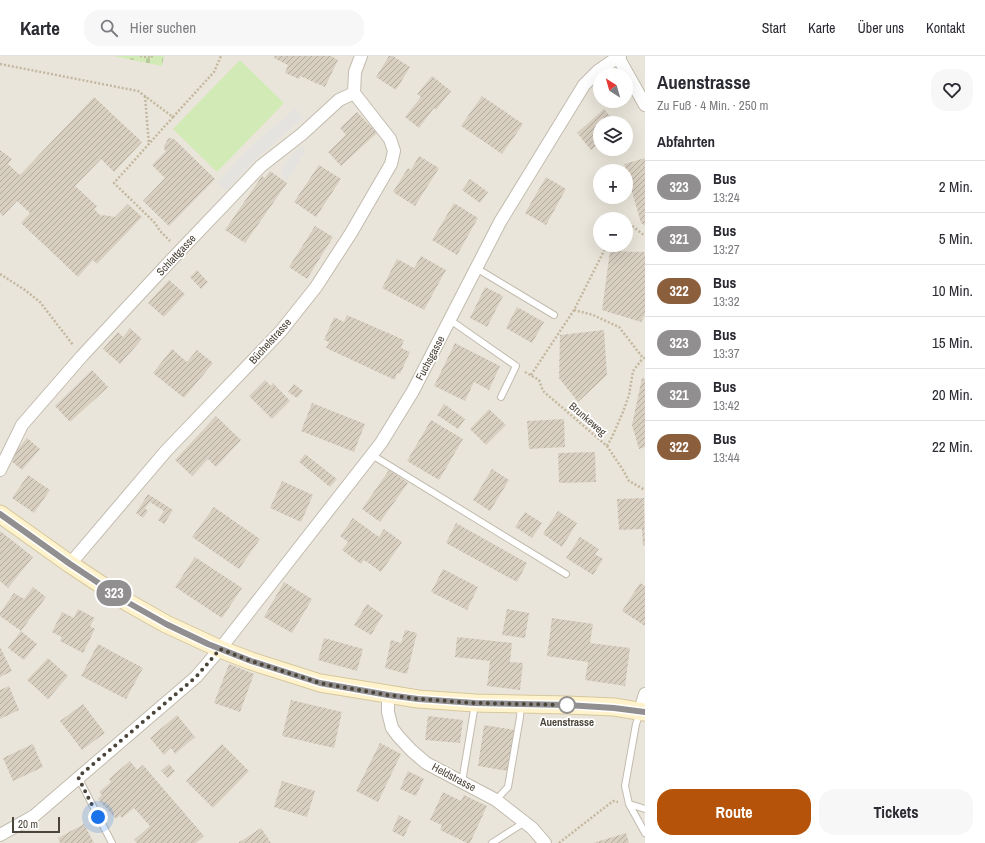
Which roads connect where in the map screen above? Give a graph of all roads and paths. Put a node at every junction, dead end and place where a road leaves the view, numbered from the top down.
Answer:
1 (140, 56) edge
2 (152, 56) edge
3 (221, 56) edge
4 (361, 56) edge
5 (619, 56) edge
6 (0, 64) edge
7 (354, 93) junction
8 (145, 96) junction
9 (645, 105) edge
10 (173, 117) junction
11 (148, 144) junction
12 (633, 227) edge
13 (160, 231) dead end
14 (645, 236) edge
15 (603, 252) edge
16 (476, 268) junction
17 (0, 274) edge
18 (574, 310) junction
19 (554, 315) dead end
20 (450, 320) junction
21 (82, 356) junction
22 (644, 358) edge
23 (516, 366) junction
24 (530, 375) junction
25 (501, 397) dead end
26 (607, 446) junction
27 (372, 455) junction
28 (0, 470) edge
29 (645, 490) edge
30 (0, 514) edge
31 (70, 564) junction
32 (566, 574) dead end
33 (220, 649) junction
34 (645, 694) edge
35 (388, 695) junction
36 (475, 703) junction
37 (521, 704) junction
38 (643, 711) edge
39 (78, 777) junction
40 (462, 782) junction
41 (496, 800) junction
42 (629, 804) junction
43 (645, 809) edge
44 (525, 822) junction
45 (645, 833) edge
46 (0, 835) edge
47 (112, 843) edge
48 (492, 843) edge
49 (545, 843) edge
50 (559, 843) edge

1 - 2 path
3 - 10 path
4 - 7 street
5 - 9 street
5 - 16 street, Fuchsgasse
6 - 8 path
7 - 21 street, Schlattgasse
7 - 31 street, Büchelstrasse
8 - 10 path
8 - 11 path
10 - 11 path
11 - 13 path
12 - 14 path
15 - 18 path
16 - 19 lane
16 - 20 street, Fuchsgasse
17 - 21 path
18 - 22 path
18 - 24 path
20 - 23 lane
20 - 27 street, Fuchsgasse
21 - 28 street, Schlattgasse
22 - 26 path
23 - 24 path, Brunkeweg
23 - 25 lane
24 - 26 path, Brunkeweg
26 - 29 path, Brunkeweg
27 - 32 lane
27 - 33 street, Fuchsgasse
30 - 31 main road
31 - 33 main road
33 - 35 main road
33 - 39 street, Fuchsgasse
34 - 38 street
35 - 36 main road
35 - 40 street, Heldstrasse
36 - 37 main road
36 - 40 lane
37 - 38 main road
37 - 41 lane
38 - 42 lane
39 - 46 street, Fuchsgasse
39 - 47 lane
40 - 41 street, Heldstrasse
41 - 44 street, Heldstrasse
42 - 43 lane
42 - 45 lane
42 - 50 path
44 - 48 lane
44 - 49 street, Heldstrasse

